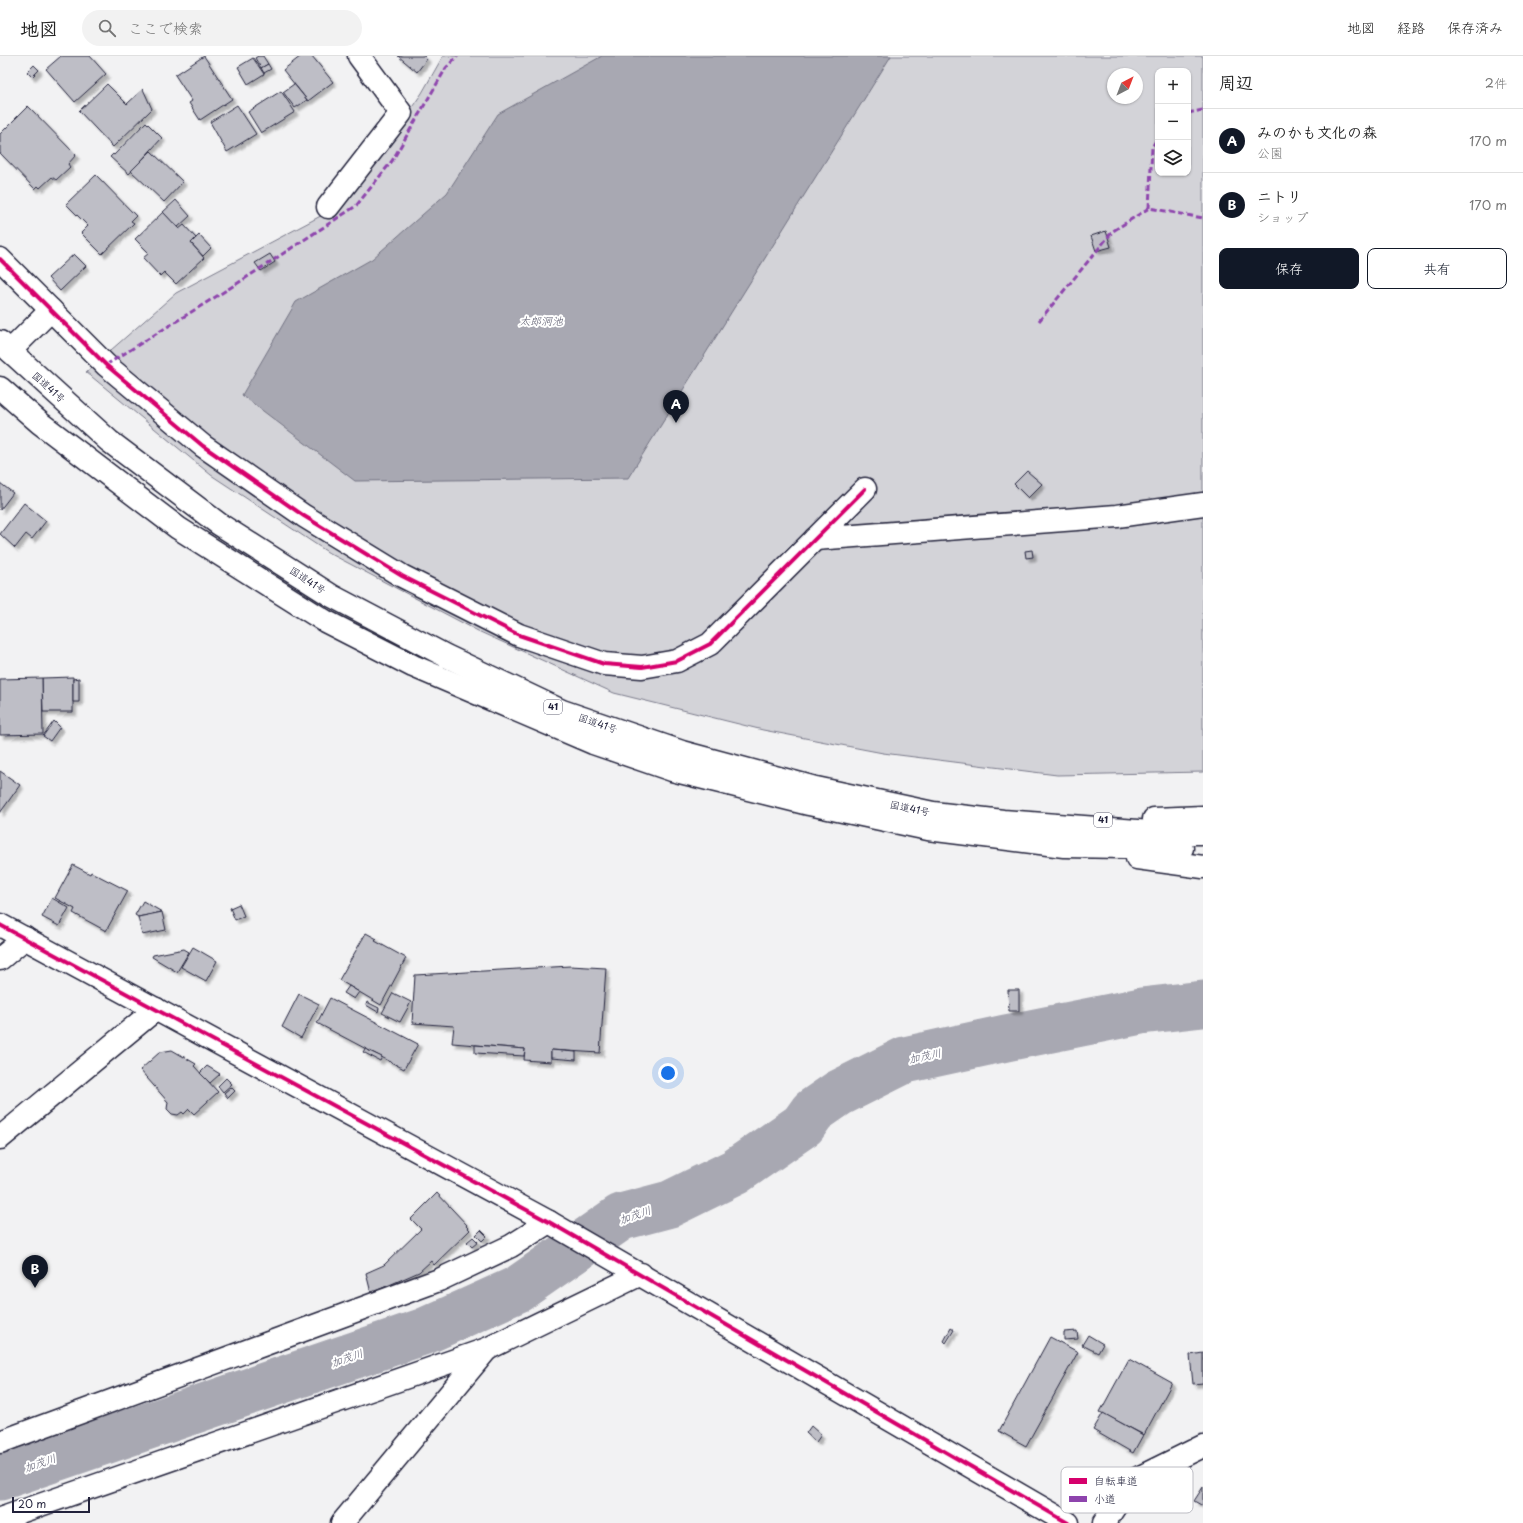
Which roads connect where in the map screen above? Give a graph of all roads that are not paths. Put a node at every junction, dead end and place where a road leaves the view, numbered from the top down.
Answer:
1 (359, 56) edge
2 (328, 207) dead end
3 (0, 259) edge
4 (51, 310) junction
5 (5, 347) edge
6 (1, 389) edge
7 (865, 489) dead end
8 (1203, 504) edge
9 (815, 538) junction
10 (1203, 817) edge
11 (1002, 821) junction
12 (1203, 833) edge
13 (1064, 846) junction
14 (1203, 847) edge
15 (1203, 867) edge
16 (0, 925) edge
17 (25, 938) junction
18 (0, 959) edge
19 (156, 1009) junction
20 (0, 1138) edge
21 (549, 1222) junction
22 (640, 1274) junction
23 (487, 1349) junction
24 (0, 1442) edge
25 (1203, 1446) edge
26 (1160, 1467) edge
27 (1111, 1513) edge
28 (0, 1520) edge
29 (1065, 1522) edge
30 (342, 1523) edge
31 (1104, 1523) edge

1 - 2 main road
3 - 4 main road
4 - 5 main road
4 - 9 main road
5 - 11 main road, 国道41号 / 41
6 - 13 main road, 国道41号 / 41
7 - 9 main road
8 - 9 main road
10 - 11 main road, 41
11 - 12 main road, 国道41号 / 41
13 - 14 main road, 国道41号 / 41
13 - 15 main road, 41
16 - 17 main road
17 - 18 main road
17 - 19 main road
19 - 20 main road
19 - 21 main road
21 - 22 main road
21 - 24 main road
22 - 23 main road
22 - 29 main road
23 - 28 main road
23 - 30 main road
25 - 26 main road
27 - 31 main road

